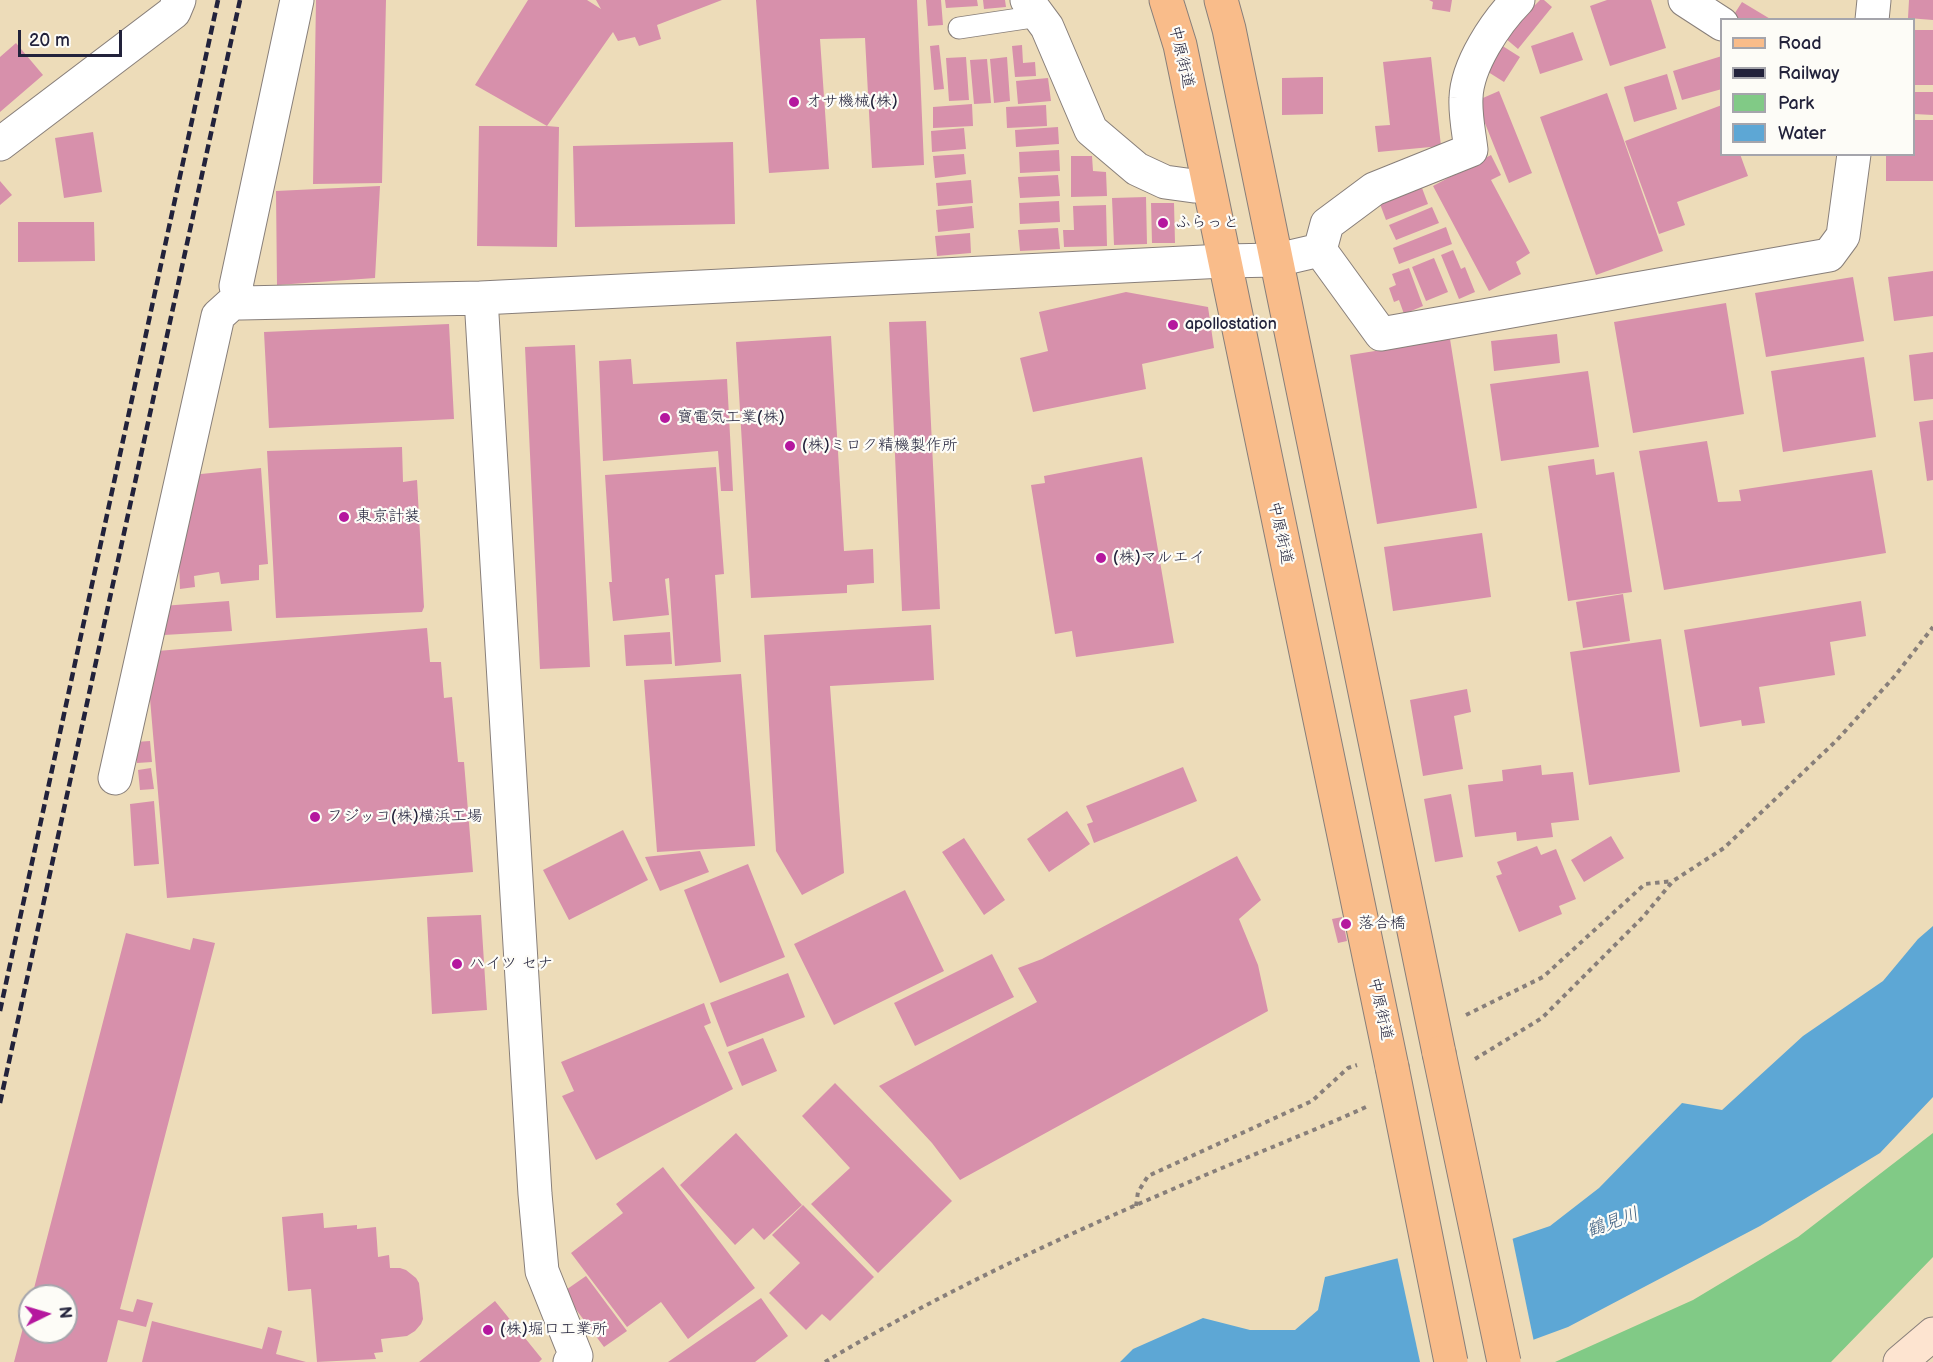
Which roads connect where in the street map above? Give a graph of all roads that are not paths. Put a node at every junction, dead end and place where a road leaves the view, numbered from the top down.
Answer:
1 (179, 0) edge
2 (297, 0) edge
3 (1166, 0) edge
4 (1221, 0) edge
5 (1518, 0) edge
6 (1685, 0) edge
7 (1874, 0) edge
8 (1033, 8) edge
9 (1872, 18) edge
10 (1720, 23) edge
11 (959, 27) dead end
12 (0, 144) edge
13 (1854, 156) edge
14 (1208, 183) junction
15 (1320, 250) junction
16 (1277, 260) junction
17 (1224, 261) junction
18 (239, 297) junction
19 (481, 298) junction
20 (115, 778) dead end
21 (568, 1189) dead end
22 (536, 1204) junction
23 (1933, 1335) edge
24 (570, 1362) edge
25 (1451, 1362) edge
26 (1504, 1362) edge
27 (1900, 1362) edge

1 - 12 street
2 - 18 street
3 - 14 main road, 中原街道
4 - 16 main road
5 - 15 street
6 - 10 street
7 - 9 street
8 - 11 lane
8 - 14 street
13 - 15 street
14 - 17 main road, 中原街道
15 - 16 street
16 - 17 street
16 - 26 main road, bridge
17 - 19 street
17 - 25 main road, 中原街道, bridge
18 - 19 street
18 - 20 street
19 - 22 street
21 - 22 street
22 - 24 street
23 - 27 street

